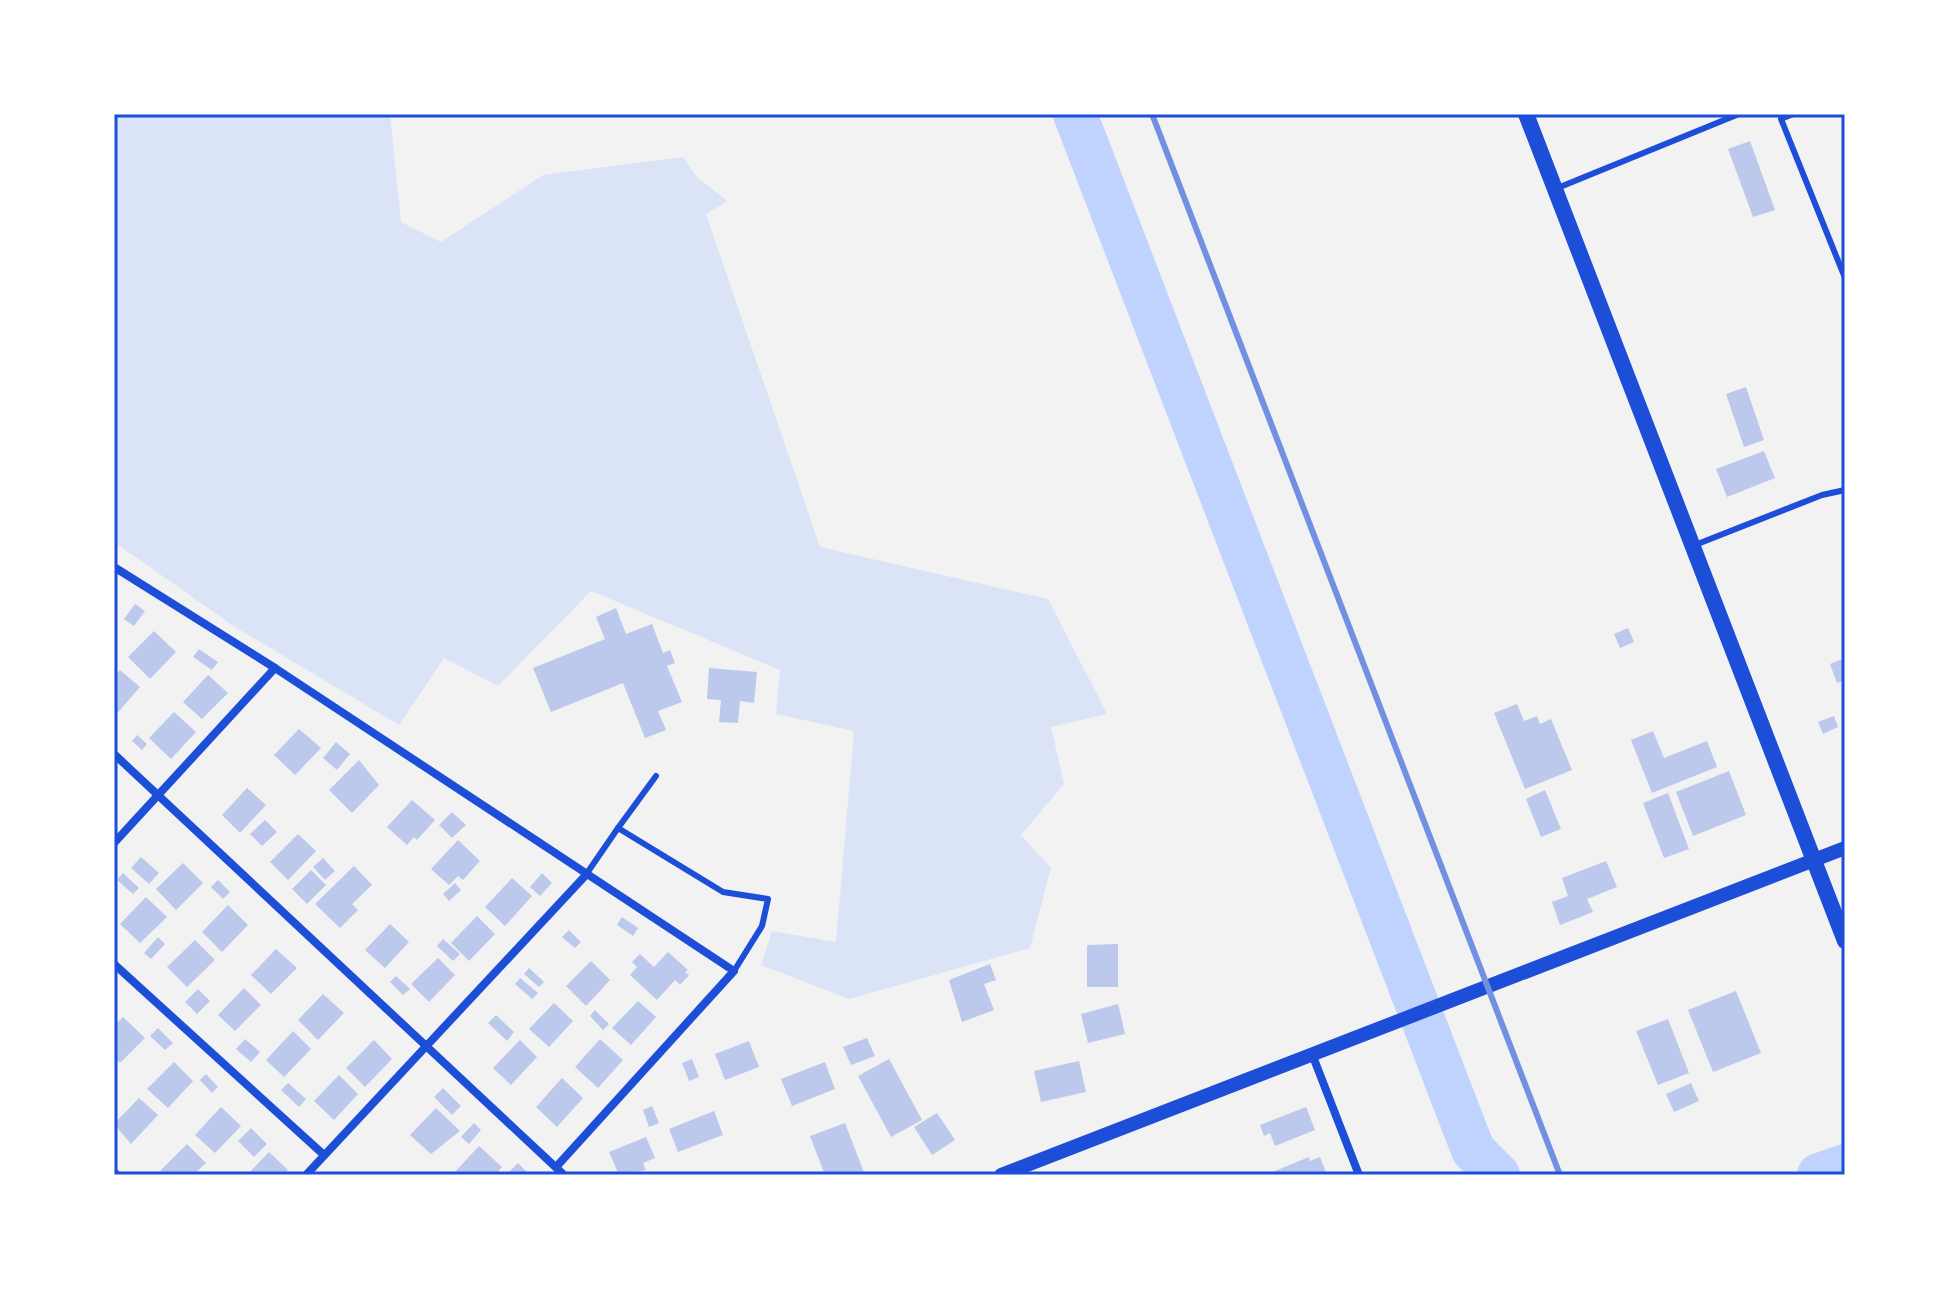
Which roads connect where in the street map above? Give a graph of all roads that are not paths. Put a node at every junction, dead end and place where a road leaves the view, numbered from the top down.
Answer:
1 (1526, 114) edge
2 (1739, 114) edge
3 (1793, 114) edge
4 (1780, 117) edge
5 (1555, 189) junction
6 (1845, 278) edge
7 (1845, 490) edge
8 (1693, 546) junction
9 (114, 567) edge
10 (275, 668) junction
11 (114, 754) edge
12 (656, 776) dead end
13 (157, 794) junction
14 (618, 828) junction
15 (114, 843) edge
16 (1845, 848) edge
17 (1814, 860) junction
18 (585, 876) junction
19 (1845, 941) edge
20 (114, 964) edge
21 (734, 971) junction
22 (428, 1046) junction
23 (1312, 1054) junction
24 (324, 1155) junction
25 (557, 1166) junction
26 (306, 1175) edge
27 (564, 1175) edge
28 (1001, 1175) edge
29 (1359, 1175) edge

1 - 5 main road
2 - 5 lane
3 - 4 lane
4 - 6 lane
5 - 8 main road
7 - 8 lane
8 - 17 main road
9 - 10 street
10 - 13 street
10 - 18 street
11 - 13 street
12 - 14 lane
13 - 15 street
13 - 22 street
14 - 18 lane
14 - 21 lane
16 - 17 street
17 - 19 main road
17 - 23 street
18 - 21 street
18 - 22 street
20 - 24 street
21 - 25 street
22 - 24 street
22 - 25 street
23 - 28 street
23 - 29 street
24 - 26 street
25 - 27 street

